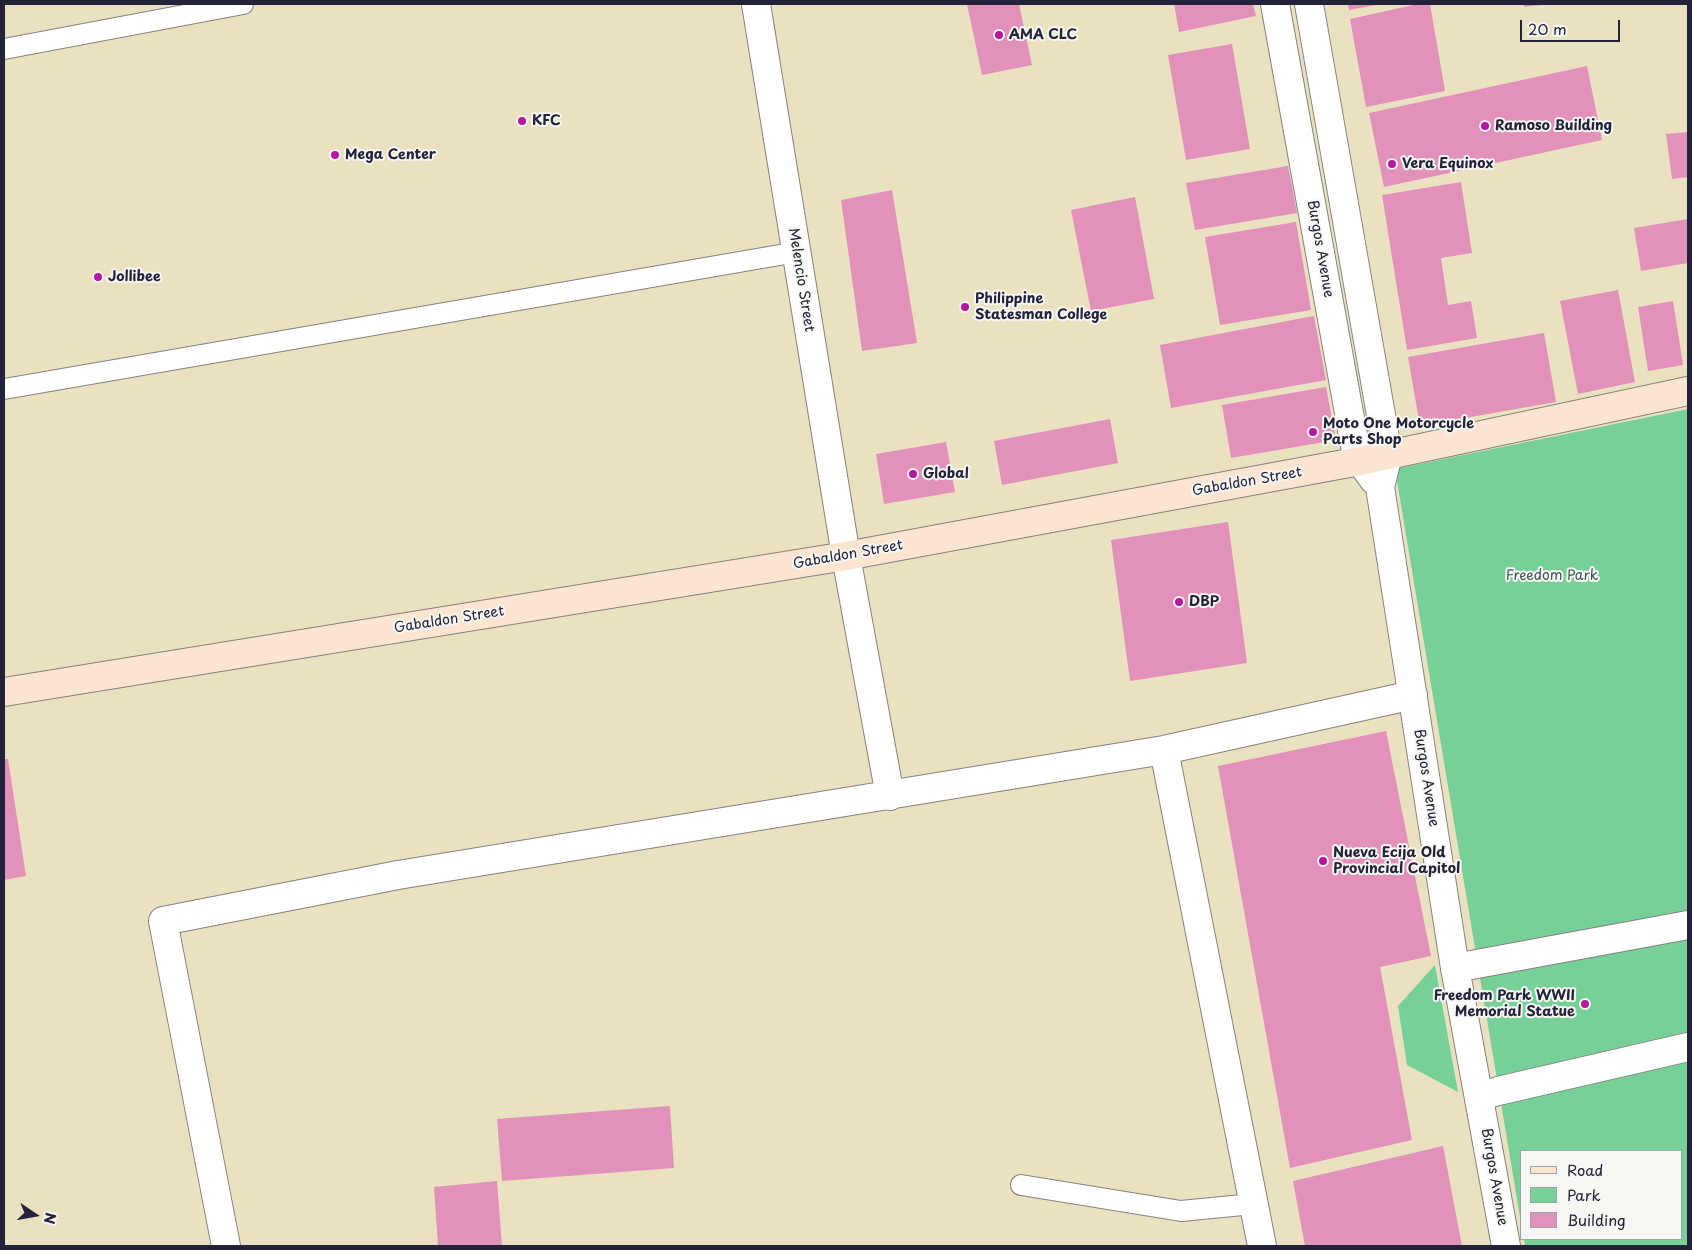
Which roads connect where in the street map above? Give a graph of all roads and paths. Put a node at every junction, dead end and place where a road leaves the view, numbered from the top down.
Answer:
1 (243, 4) edge
2 (756, 4) edge
3 (1275, 4) edge
4 (1309, 4) edge
5 (4, 49) edge
6 (797, 252) junction
7 (4, 389) edge
8 (1688, 391) edge
9 (1388, 455) junction
10 (1360, 461) junction
11 (1380, 487) junction
12 (846, 556) junction
13 (4, 692) edge
14 (1413, 695) junction
15 (1164, 750) junction
16 (890, 796) junction
17 (1688, 925) edge
18 (1456, 968) junction
19 (1688, 1047) edge
20 (1479, 1097) junction
21 (1021, 1185) dead end
22 (1253, 1204) junction
23 (226, 1246) edge
24 (1262, 1246) edge
25 (1506, 1246) edge

1 - 5 lane
2 - 6 street, Melencio Street
3 - 10 street, Burgos Avenue
4 - 9 street, Burgos Avenue
6 - 7 lane
6 - 12 street, Melencio Street
8 - 9 main road, Gabaldon Street
9 - 10 main road, Gabaldon Street
9 - 11 street, Burgos Avenue
10 - 11 street, Burgos Avenue
10 - 12 main road, Gabaldon Street
11 - 14 street, Burgos Avenue
12 - 13 main road, Gabaldon Street
12 - 16 street, Melencio Street
14 - 15 street
14 - 18 street, Burgos Avenue
15 - 16 street
15 - 22 street
16 - 23 street
17 - 18 street
18 - 20 street, Burgos Avenue
19 - 20 street
20 - 25 street, Burgos Avenue
21 - 22 lane
22 - 24 street

